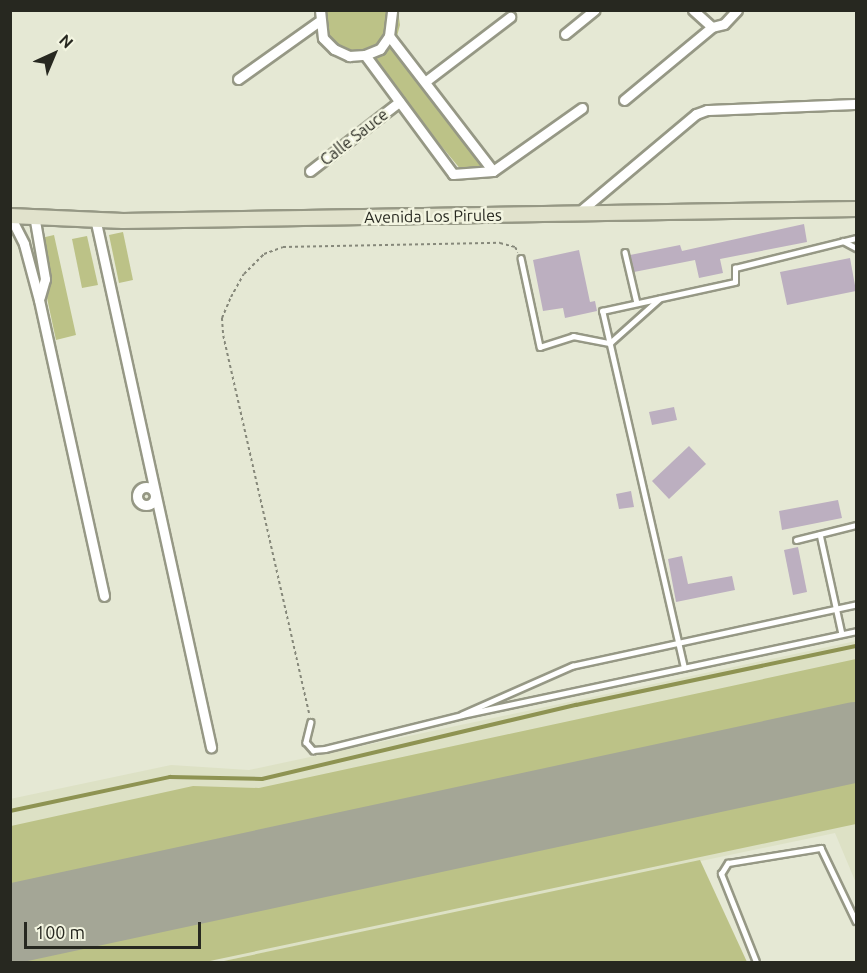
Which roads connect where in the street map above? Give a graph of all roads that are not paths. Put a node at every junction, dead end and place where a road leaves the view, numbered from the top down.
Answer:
1 (320, 10) edge
2 (392, 10) edge
3 (595, 10) edge
4 (693, 10) edge
5 (737, 10) edge
6 (510, 17) dead end
7 (318, 22) junction
8 (712, 27) junction
9 (565, 34) dead end
10 (389, 36) junction
11 (365, 55) junction
12 (238, 79) dead end
13 (426, 81) junction
14 (624, 100) dead end
15 (399, 102) junction
16 (856, 104) edge
17 (582, 108) dead end
18 (310, 171) dead end
19 (493, 171) junction
20 (856, 209) edge
21 (577, 214) junction
22 (34, 215) junction
23 (10, 216) edge
24 (95, 218) junction
25 (856, 238) edge
26 (842, 241) junction
27 (856, 248) edge
28 (625, 252) dead end
29 (522, 258) road end
30 (660, 298) junction
31 (39, 300) junction
32 (637, 303) junction
33 (610, 343) junction
34 (151, 477) junction
35 (144, 488) junction
36 (155, 495) junction
37 (856, 525) edge
38 (819, 534) junction
39 (796, 540) dead end
40 (104, 596) dead end
41 (856, 605) edge
42 (836, 609) junction
43 (856, 631) edge
44 (842, 634) junction
45 (679, 643) junction
46 (684, 668) junction
47 (462, 715) junction
48 (311, 722) road end
49 (211, 747) dead end
50 (856, 921) edge
51 (756, 963) edge

1 - 7 street
2 - 10 street
3 - 9 street
4 - 8 street
5 - 8 street
6 - 13 street
7 - 11 street
7 - 12 street
8 - 14 street
10 - 11 street
10 - 13 street
11 - 15 street
13 - 19 street
15 - 18 street, Calle Sauce
15 - 19 street
16 - 21 street
17 - 19 street
20 - 21 street, Avenida Los Pirules
21 - 24 street, Avenida Los Pirules
22 - 23 street, Avenida Los Pirules
22 - 24 street, Avenida Los Pirules
22 - 31 street
23 - 31 street
24 - 34 street
25 - 26 lane
26 - 27 lane
26 - 30 lane
28 - 32 lane
29 - 33 lane
30 - 32 lane
30 - 33 lane
31 - 40 street
32 - 33 lane
33 - 45 lane
34 - 35 street
34 - 36 street
35 - 36 street
35 - 36 street
36 - 49 street
37 - 38 lane
38 - 39 lane
38 - 42 lane
41 - 42 lane
42 - 44 lane
42 - 45 lane
43 - 44 lane
44 - 46 lane
45 - 46 lane
45 - 47 lane
46 - 47 lane
47 - 48 lane
50 - 51 lane

